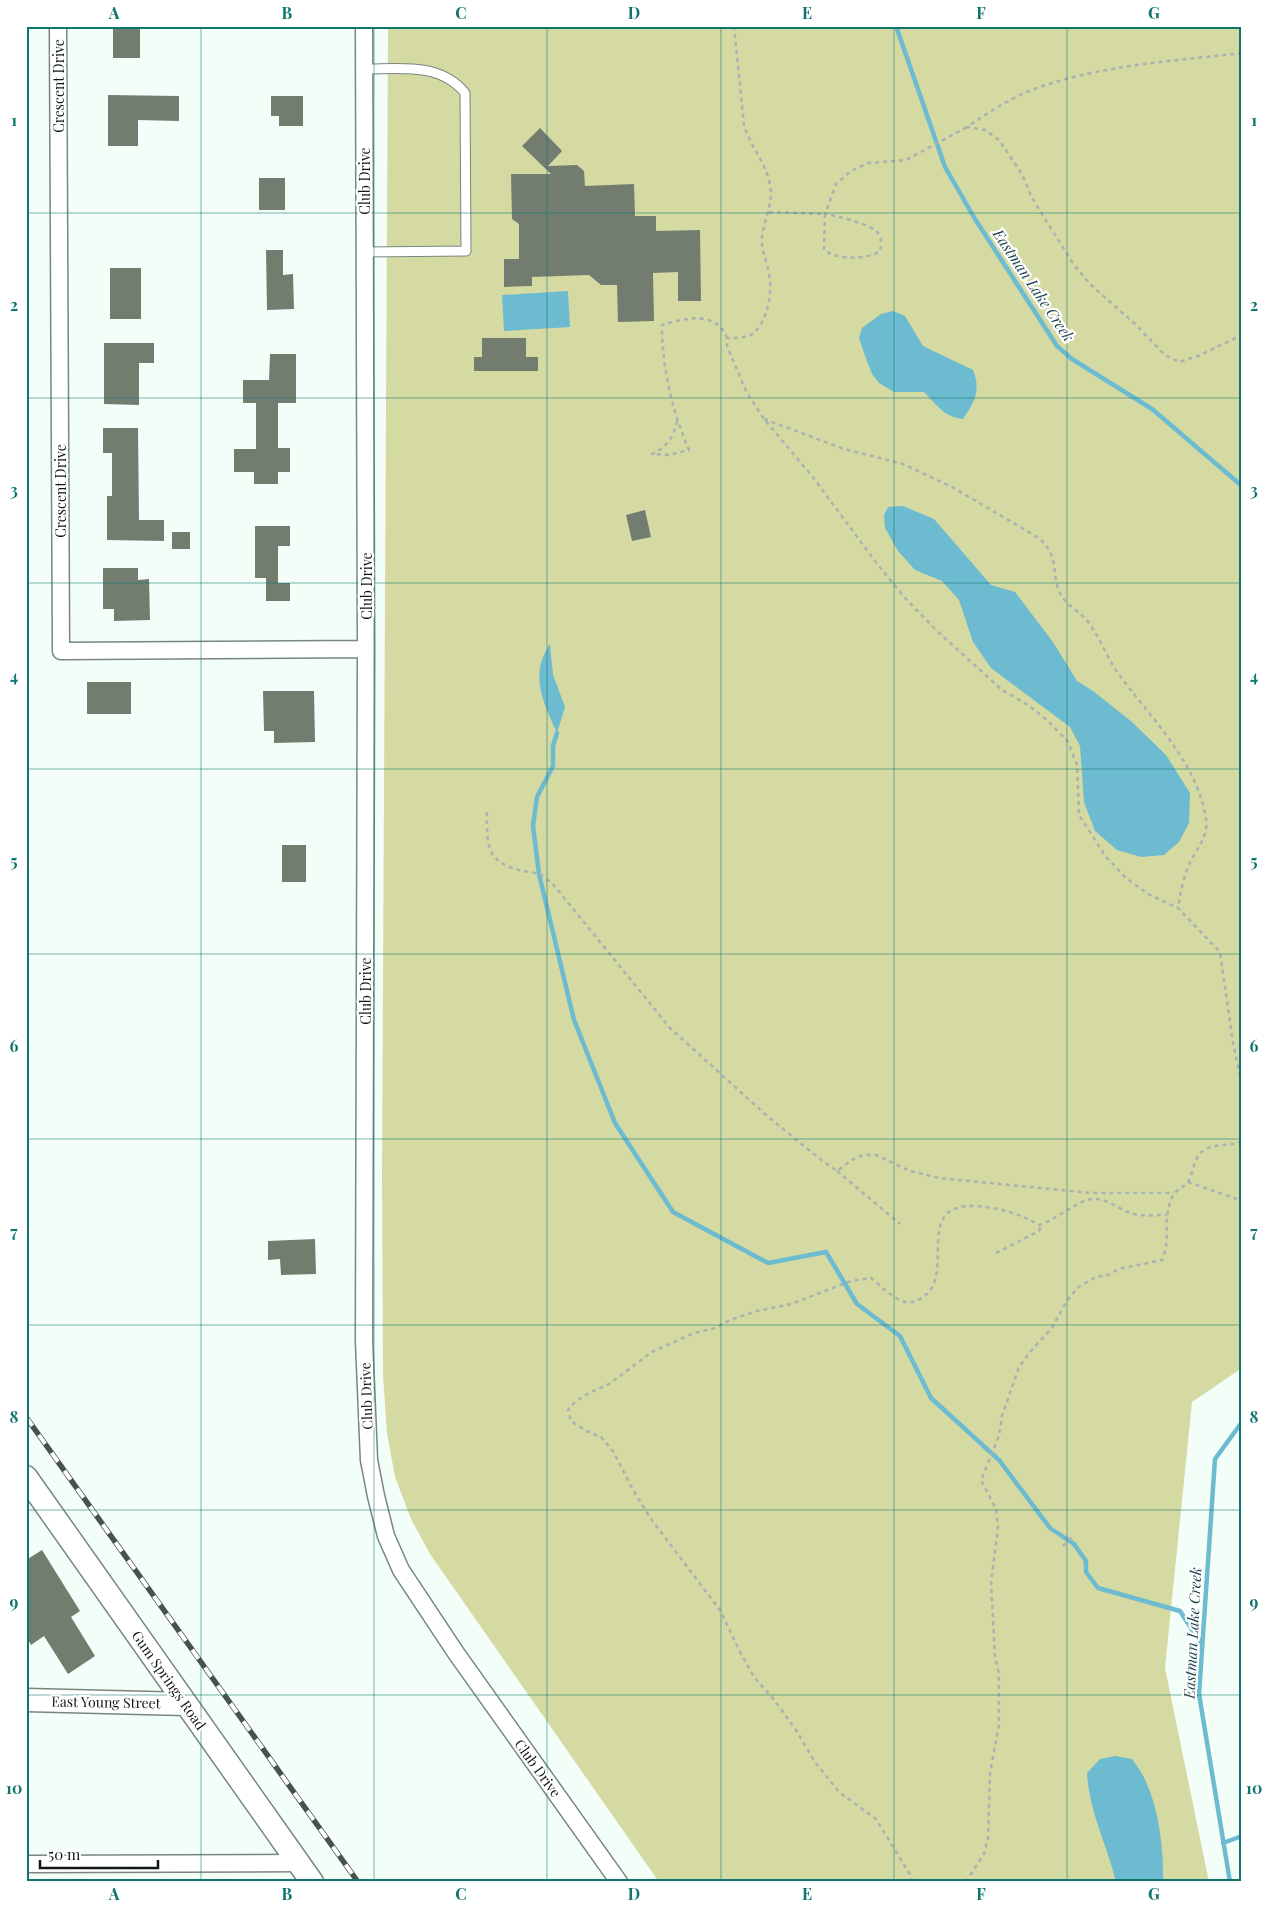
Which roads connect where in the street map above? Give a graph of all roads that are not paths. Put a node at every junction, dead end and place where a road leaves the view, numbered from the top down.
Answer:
1 (58, 26) edge
2 (364, 26) edge
3 (364, 69) junction
4 (365, 252) junction
5 (366, 648) junction
6 (26, 1477) edge
7 (26, 1700) edge
8 (186, 1704) junction
9 (299, 1863) junction
10 (26, 1864) edge
11 (312, 1882) edge
12 (619, 1882) edge

1 - 5 street, Crescent Drive
2 - 3 street, Club Drive
3 - 4 street, Club Drive
3 - 4 lane
4 - 5 street, Club Drive
5 - 12 street, Club Drive
6 - 8 street, Gum Springs Road
7 - 8 street, East Young Street
8 - 9 street, Gum Springs Road
9 - 10 street
9 - 11 street, Gum Springs Road

